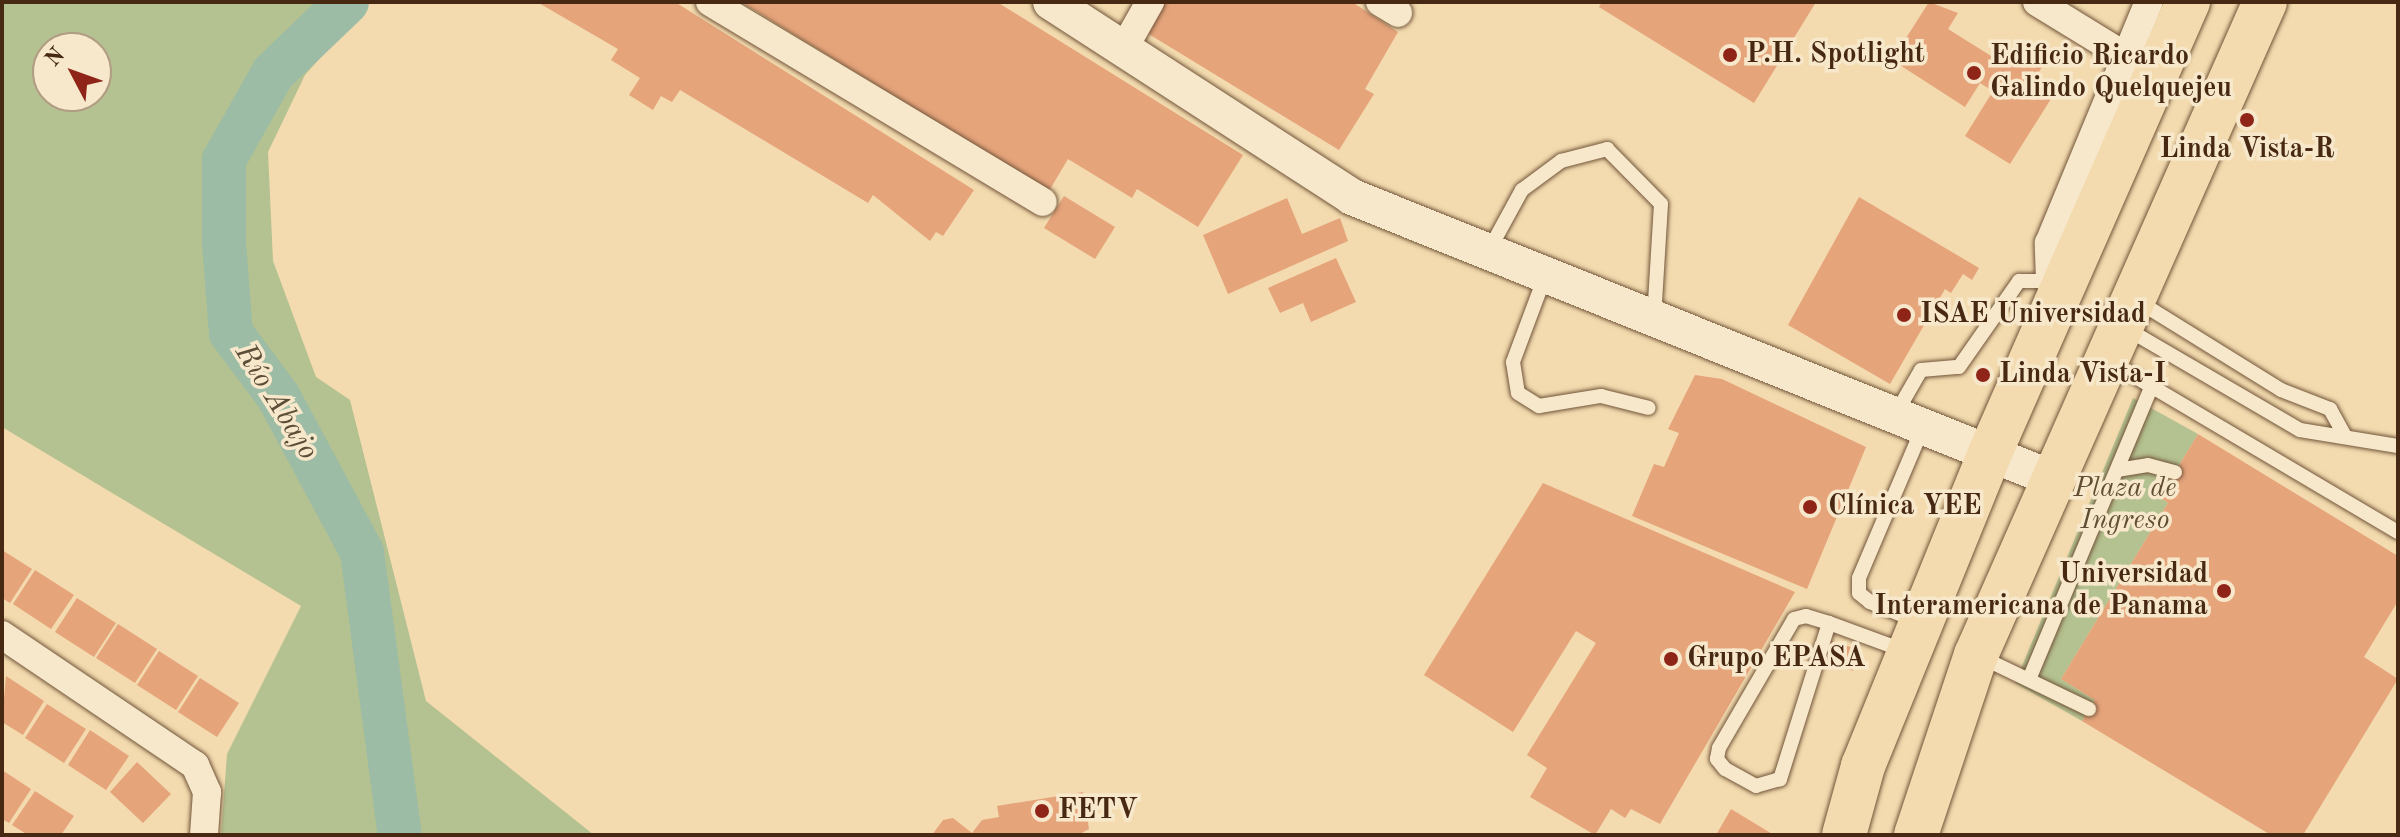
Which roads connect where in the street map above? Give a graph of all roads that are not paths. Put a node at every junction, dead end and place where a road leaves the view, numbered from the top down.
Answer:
1 (710, 2) edge
2 (1051, 2) edge
3 (1150, 2) edge
4 (2037, 2) edge
5 (2149, 2) edge
6 (2188, 2) edge
7 (2265, 2) edge
8 (1124, 48) junction
9 (2125, 56) junction
10 (1043, 202) dead end
11 (1486, 256) junction
12 (1544, 279) junction
13 (2056, 288) junction
14 (1654, 322) junction
15 (2122, 329) junction
16 (2152, 386) junction
17 (1649, 408) dead end
18 (1908, 422) junction
19 (2344, 434) junction
20 (2398, 446) edge
21 (1990, 453) junction
22 (2117, 470) junction
23 (2175, 472) dead end
24 (2056, 480) junction
25 (2398, 532) edge
26 (1829, 623) junction
27 (2, 635) edge
28 (1915, 638) junction
29 (1976, 655) junction
30 (2030, 677) junction
31 (2089, 709) dead end
32 (204, 835) edge
33 (1844, 835) edge
34 (1916, 835) edge

1 - 10 street
2 - 8 street
3 - 8 street
4 - 9 street
5 - 9 street
6 - 13 main road
7 - 15 main road
8 - 11 street
9 - 13 street
11 - 12 street
11 - 14 lane
12 - 14 street
12 - 17 lane
13 - 18 lane
13 - 21 main road
14 - 18 street
15 - 16 lane
15 - 19 lane
15 - 19 lane
15 - 24 main road
16 - 22 lane
16 - 25 lane
18 - 21 street
18 - 28 lane
19 - 20 lane
21 - 24 street
21 - 28 main road
22 - 23 lane
22 - 30 lane
24 - 29 main road
26 - 26 lane
26 - 28 lane
27 - 32 street
28 - 33 main road
29 - 30 lane
29 - 34 main road
30 - 31 lane

